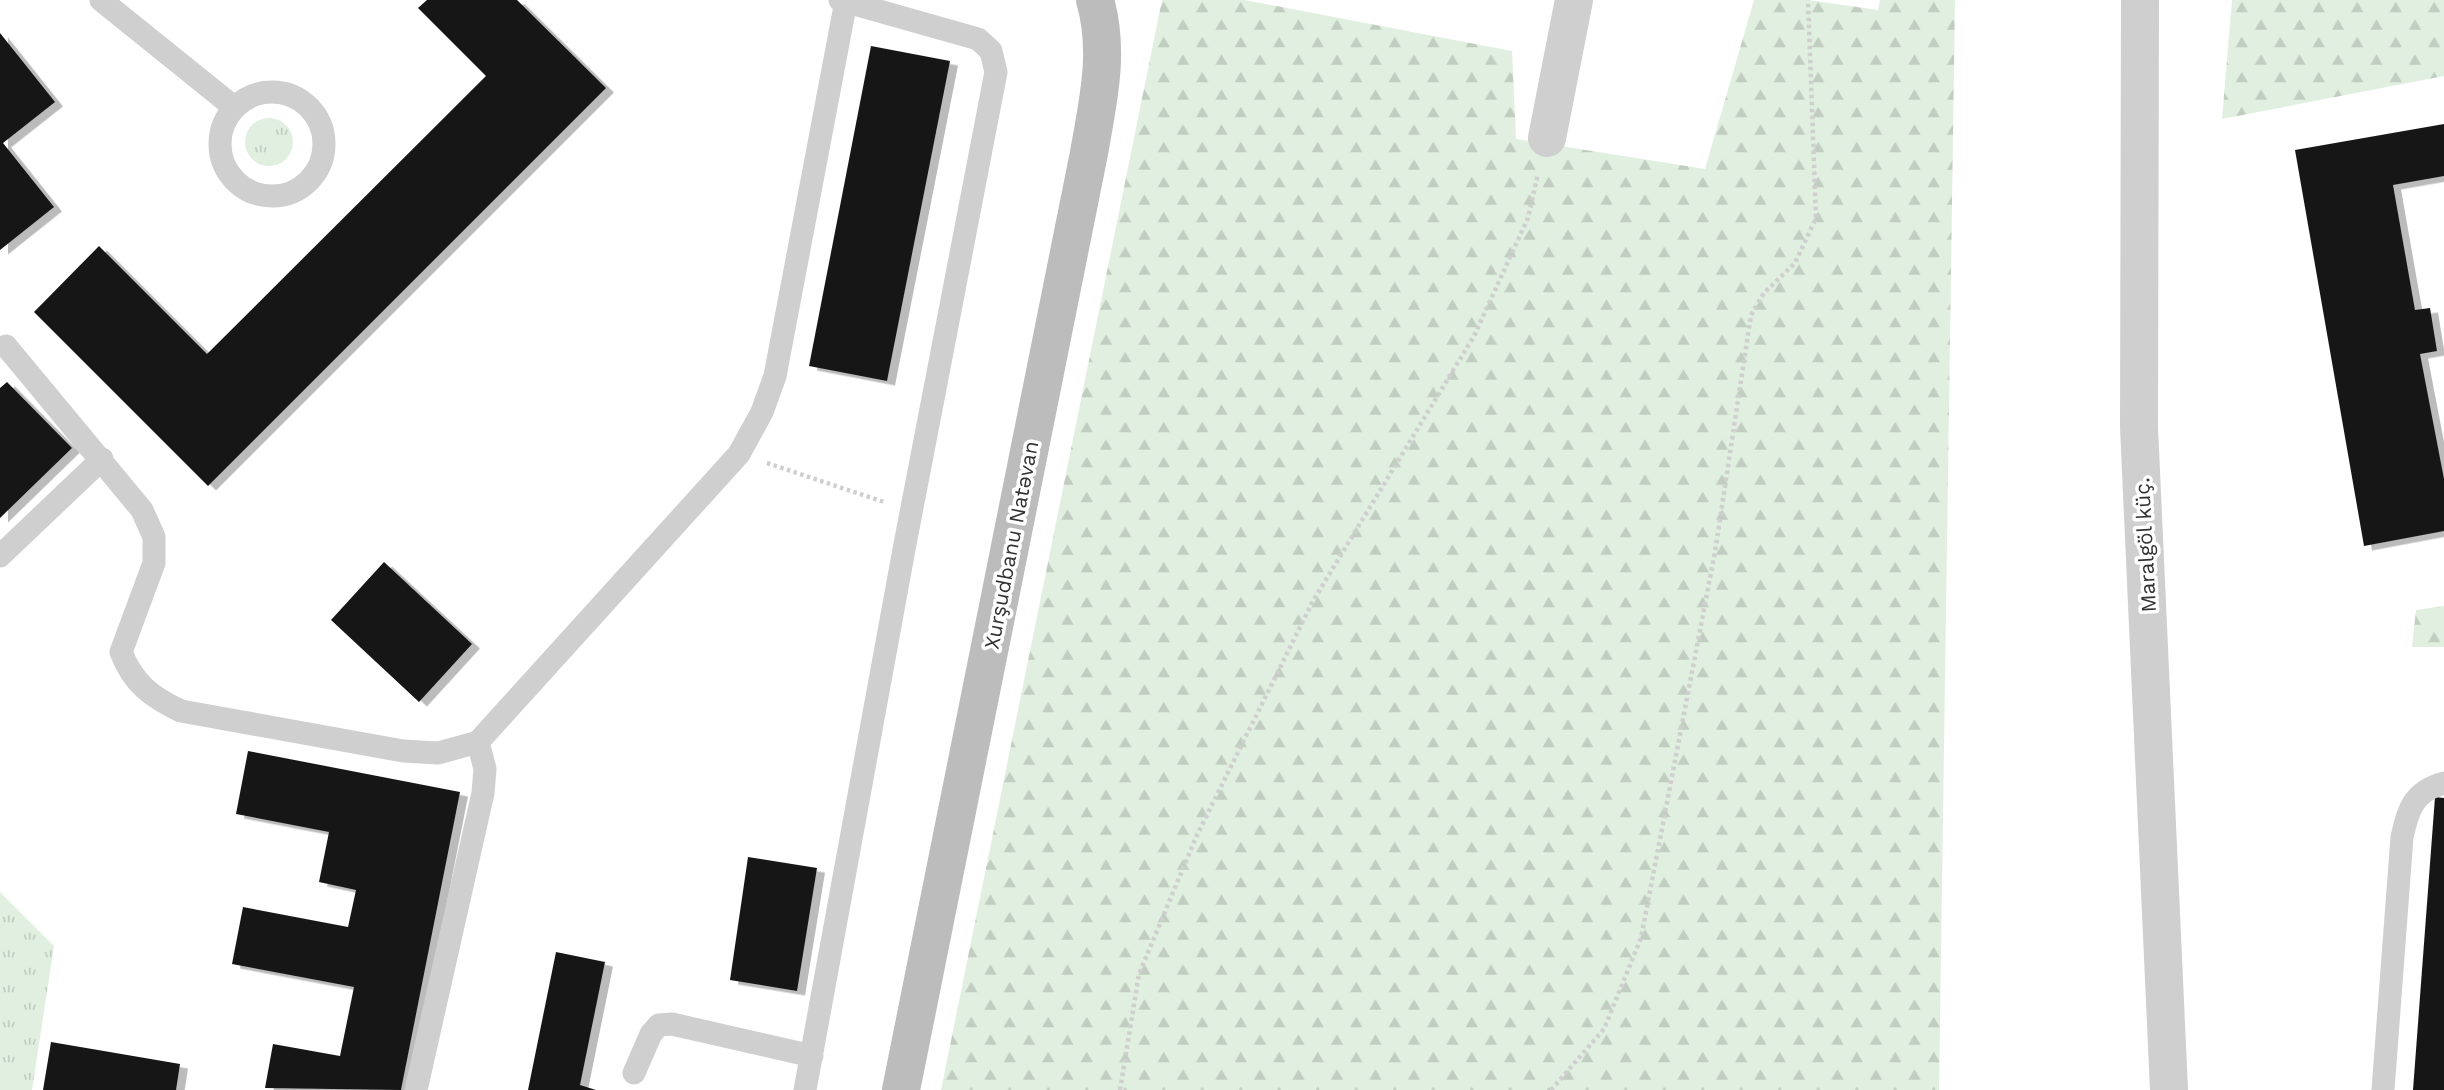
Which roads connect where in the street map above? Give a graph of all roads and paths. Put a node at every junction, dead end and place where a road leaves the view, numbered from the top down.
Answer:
1 (101, 0) edge
2 (1095, 0) edge
3 (1574, 0) edge
4 (1808, 0) edge
5 (2140, 0) edge
6 (843, 1) edge
7 (235, 108) junction
8 (1547, 138) joint
9 (6, 346) dead end
10 (739, 454) junction
11 (102, 459) junction
12 (911, 511) junction
13 (0, 556) edge
14 (478, 742) junction
15 (2444, 783) edge
16 (812, 1056) junction
17 (634, 1073) dead end
18 (416, 1090) edge
19 (805, 1090) edge
20 (901, 1090) edge
21 (1120, 1090) edge
22 (1551, 1090) edge
23 (2169, 1090) edge
24 (2383, 1090) edge

1 - 7 lane
2 - 20 main road, Xurşudbanu Natəvan
3 - 8 street
4 - 22 path
5 - 23 street, Maralgöl küç.
6 - 10 lane
6 - 12 lane
7 - 7 lane
8 - 21 path
9 - 11 lane
10 - 12 path
10 - 14 lane
11 - 13 lane
11 - 14 lane
12 - 16 lane
14 - 18 lane
15 - 24 lane
16 - 17 lane
16 - 19 lane

